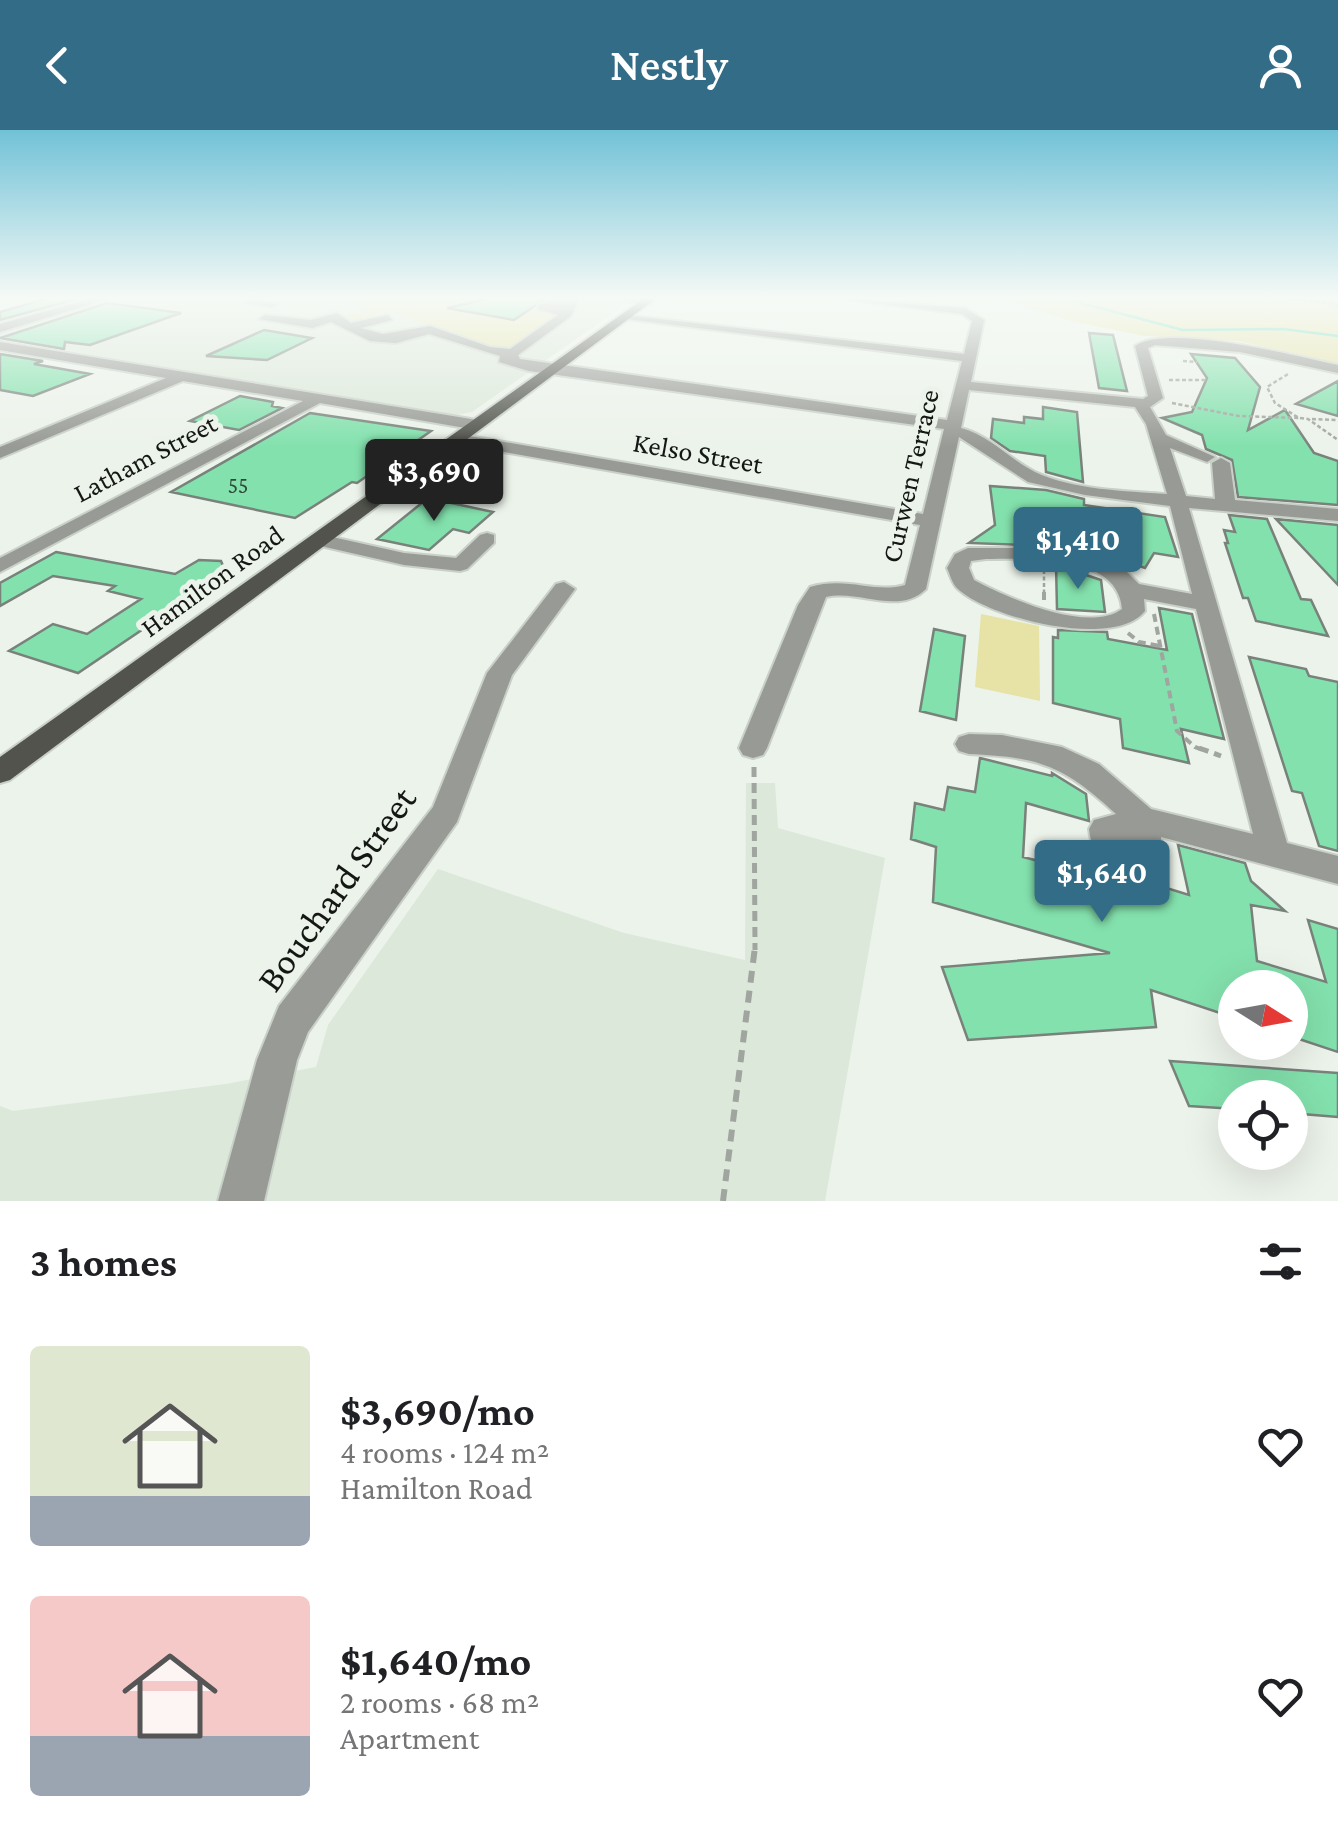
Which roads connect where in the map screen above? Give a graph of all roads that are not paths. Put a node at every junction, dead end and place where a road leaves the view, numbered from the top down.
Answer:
1 (0, 347) edge
2 (477, 347) edge
3 (521, 347) edge
4 (584, 347) edge
5 (873, 347) edge
6 (971, 347) edge
7 (1141, 347) edge
8 (1230, 347) edge
9 (509, 357) junction
10 (968, 358) junction
11 (466, 360) dead end
12 (1338, 369) edge
13 (549, 372) junction
14 (182, 376) junction
15 (961, 385) junction
16 (317, 399) junction
17 (1148, 403) junction
18 (952, 427) junction
19 (467, 432) junction
20 (1158, 438) junction
21 (0, 453) edge
22 (1178, 502) junction
23 (1228, 504) junction
24 (1338, 515) edge
25 (930, 521) junction
26 (488, 539) dead end
27 (320, 540) junction
28 (922, 561) junction
29 (0, 566) edge
30 (958, 568) junction
31 (564, 590) dead end
32 (1141, 592) junction
33 (1207, 604) junction
34 (969, 744) dead end
35 (753, 748) road end
36 (0, 772) edge
37 (1273, 852) junction
38 (1338, 870) edge
39 (240, 1201) edge

1 - 14 street, Kelso Street
2 - 9 street
3 - 9 street
4 - 13 main road, Hamilton Road
5 - 10 street
6 - 10 street, Curwen Terrace
7 - 17 street
8 - 12 street
9 - 11 street
9 - 13 street
10 - 15 street, Curwen Terrace
13 - 18 street
13 - 19 main road, Hamilton Road
14 - 16 street, Kelso Street
14 - 21 street
15 - 17 street
15 - 18 street, Curwen Terrace
16 - 19 street, Kelso Street
16 - 29 street, Latham Street
17 - 20 street
18 - 22 street
18 - 25 street, Curwen Terrace
19 - 25 street, Kelso Street
19 - 27 main road, Hamilton Road
20 - 22 street
20 - 23 street
22 - 23 street
22 - 33 street
23 - 24 street
25 - 28 street, Curwen Terrace
26 - 27 street
27 - 36 main road, Hamilton Road
28 - 30 street
28 - 35 street, Curwen Terrace
30 - 32 street
30 - 32 street
31 - 39 street, Bouchard Street
32 - 33 street
33 - 37 street
34 - 37 street
37 - 38 street

